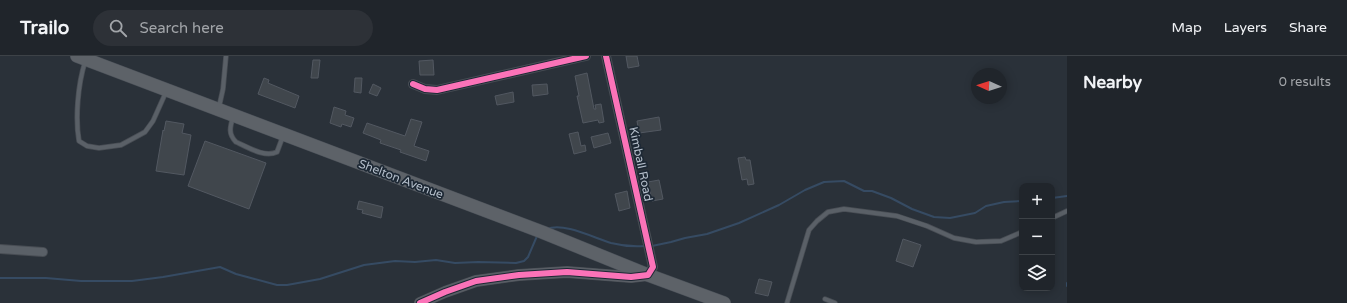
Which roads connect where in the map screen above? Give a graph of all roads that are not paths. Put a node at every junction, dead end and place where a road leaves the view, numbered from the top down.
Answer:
1 (226, 56) edge
2 (586, 56) edge
3 (606, 56) edge
4 (81, 58) edge
5 (413, 84) dead end
6 (167, 90) junction
7 (218, 109) junction
8 (234, 115) junction
9 (284, 134) junction
10 (1067, 211) edge
11 (1055, 217) edge
12 (1019, 233) edge
13 (0, 249) edge
14 (44, 252) dead end
15 (648, 275) junction
16 (825, 299) dead end
17 (420, 303) edge
18 (724, 303) edge
19 (787, 303) edge
20 (835, 303) edge

1 - 7 lane
2 - 5 street
3 - 15 street, Kimball Road
4 - 6 main road, Shelton Avenue
4 - 6 lane
6 - 7 main road, Shelton Avenue
7 - 8 main road, Shelton Avenue
8 - 9 main road, Shelton Avenue
8 - 9 lane
9 - 15 main road, Shelton Avenue
10 - 11 lane
12 - 19 lane
13 - 14 street
15 - 17 street
15 - 18 main road, Shelton Avenue
16 - 20 lane

